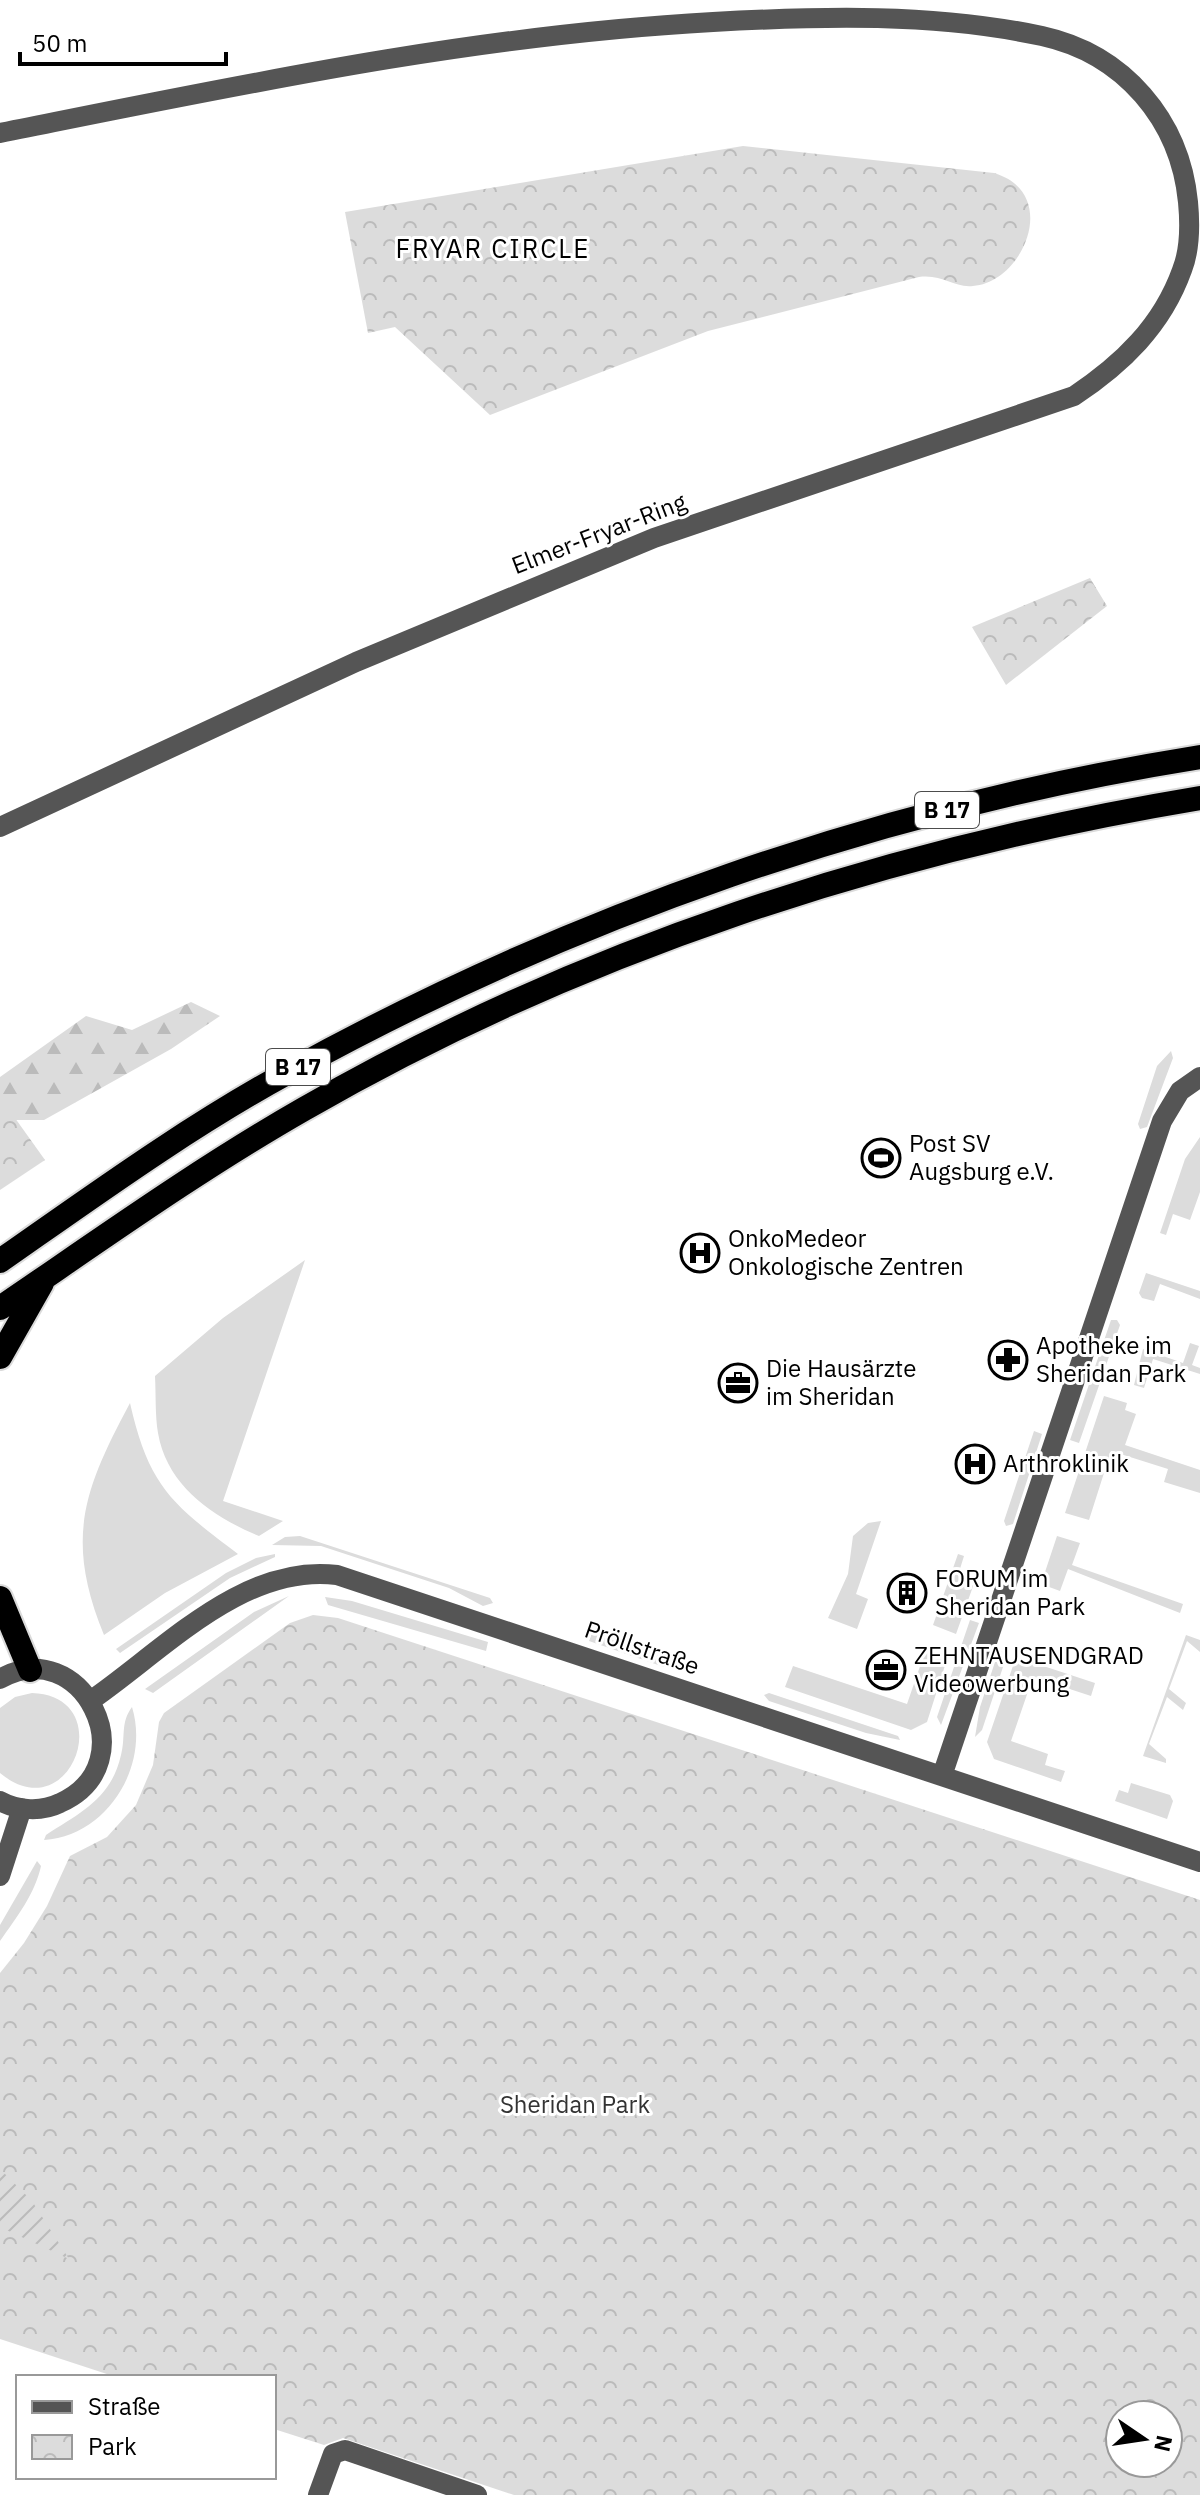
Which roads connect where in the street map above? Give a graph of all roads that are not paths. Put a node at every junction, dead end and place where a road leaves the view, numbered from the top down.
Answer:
1 (0, 133) edge
2 (1192, 270) edge
3 (1200, 757) edge
4 (1200, 798) edge
5 (0, 827) edge
6 (1200, 1077) edge
7 (0, 1261) edge
8 (44, 1278) junction
9 (0, 1308) edge
10 (0, 1357) edge
11 (0, 1598) edge
12 (30, 1670) junction
13 (0, 1679) edge
14 (90, 1701) junction
15 (942, 1776) junction
16 (0, 1801) edge
17 (22, 1808) junction
18 (1200, 1862) edge
19 (0, 1876) edge
20 (318, 2495) edge
21 (477, 2495) edge

1 - 2 street, Elmer-Fryar-Ring
2 - 5 street, Elmer-Fryar-Ring
3 - 7 highway, B 17
4 - 8 highway, B 17
6 - 15 street
8 - 9 highway, B 17
8 - 10 highway
11 - 12 highway
12 - 13 street
12 - 14 street
14 - 15 street, Pröllstraße
14 - 17 street
15 - 18 street, Pröllstraße
16 - 17 street
17 - 19 street
20 - 21 street

